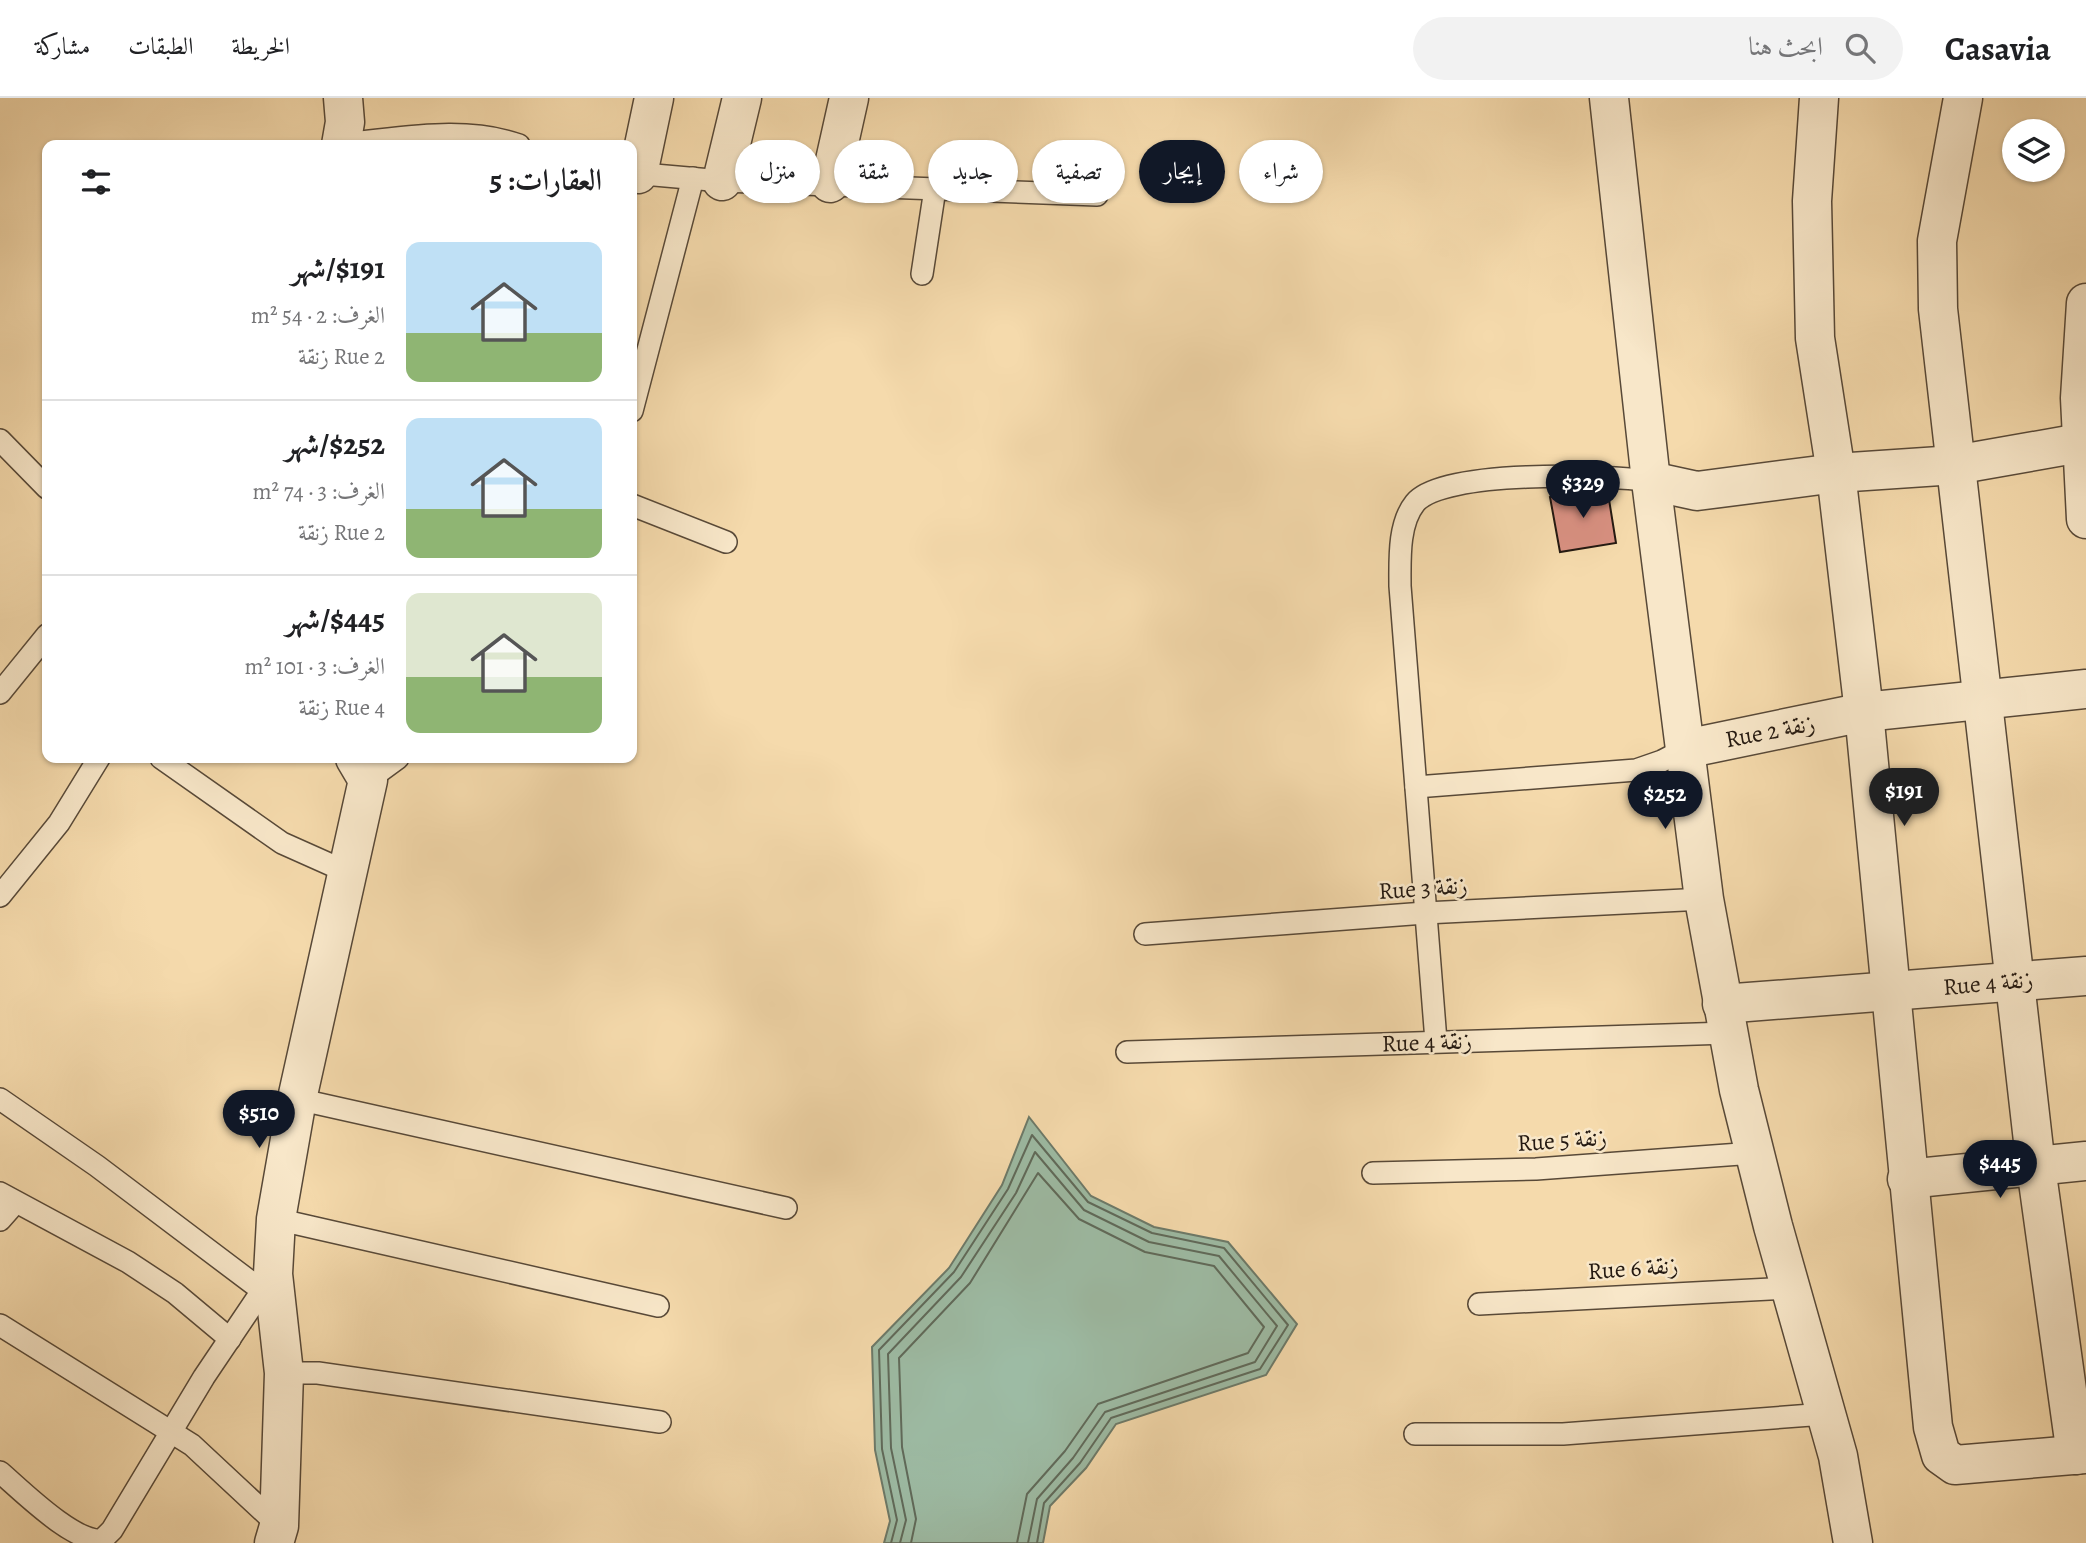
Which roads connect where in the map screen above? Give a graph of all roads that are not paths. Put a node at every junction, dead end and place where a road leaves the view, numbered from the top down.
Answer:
1 (343, 98) edge
2 (654, 98) edge
3 (742, 98) edge
4 (849, 98) edge
5 (1609, 98) edge
6 (1819, 98) edge
7 (1964, 98) edge
8 (342, 140) edge
9 (443, 140) edge
10 (506, 140) edge
11 (637, 168) edge
12 (708, 179) junction
13 (637, 180) edge
14 (830, 183) junction
15 (928, 189) edge
16 (933, 203) edge
17 (922, 274) dead end
18 (2086, 303) edge
19 (637, 396) edge
20 (0, 440) edge
21 (2083, 442) edge
22 (1955, 465) junction
23 (1836, 473) junction
24 (1651, 481) junction
25 (42, 483) edge
26 (637, 507) edge
27 (2086, 519) edge
28 (726, 542) dead end
29 (42, 646) edge
30 (2086, 689) edge
31 (0, 693) edge
32 (1984, 698) junction
33 (1864, 712) junction
34 (1685, 748) junction
35 (96, 763) edge
36 (168, 763) edge
37 (381, 763) edge
38 (361, 769) edge
39 (1416, 787) junction
40 (347, 872) junction
41 (0, 896) edge
42 (1704, 899) junction
43 (1425, 913) junction
44 (1145, 934) dead end
45 (2086, 976) edge
46 (2016, 980) junction
47 (1891, 992) junction
48 (1725, 1018) junction
49 (1436, 1041) junction
50 (1127, 1052) dead end
51 (0, 1099) edge
52 (297, 1099) junction
53 (1754, 1153) junction
54 (2086, 1161) edge
55 (2036, 1167) junction
56 (1373, 1173) dead end
57 (1907, 1178) junction
58 (7, 1198) edge
59 (786, 1208) dead end
60 (276, 1219) junction
61 (0, 1220) edge
62 (268, 1283) junction
63 (1790, 1288) junction
64 (1479, 1304) dead end
65 (657, 1306) dead end
66 (0, 1325) edge
67 (230, 1339) junction
68 (284, 1373) junction
69 (1825, 1414) junction
70 (660, 1422) dead end
71 (171, 1431) junction
72 (1415, 1434) dead end
73 (2081, 1455) edge
74 (0, 1472) edge
75 (276, 1534) edge
76 (1853, 1543) edge

1 - 8 street
2 - 11 street
3 - 12 street
4 - 14 street
5 - 24 street
6 - 23 street
7 - 22 street
9 - 10 lane
12 - 13 lane
12 - 14 lane
12 - 19 lane
14 - 15 lane
16 - 17 lane
18 - 21 street
20 - 25 lane
21 - 22 street
21 - 27 street
22 - 23 street
22 - 32 street
23 - 24 street
23 - 33 street
24 - 34 street
24 - 39 lane
26 - 28 lane
29 - 31 lane
30 - 32 street, Rue 2 زنقة
32 - 33 street, Rue 2 زنقة
32 - 46 street
33 - 34 street, Rue 2 زنقة
33 - 47 street
34 - 39 lane, Rue 2 زنقة
34 - 42 street
35 - 41 lane
36 - 40 lane
37 - 38 lane
38 - 40 street
39 - 43 lane
40 - 52 street
42 - 43 lane, Rue 3 زنقة
42 - 48 street
43 - 44 lane, Rue 3 زنقة
43 - 49 lane
45 - 46 street, Rue 4 زنقة
46 - 47 street, Rue 4 زنقة
46 - 55 street
47 - 48 street, Rue 4 زنقة
47 - 57 street
48 - 49 lane, Rue 4 زنقة
48 - 53 street
49 - 50 lane, Rue 4 زنقة
51 - 62 lane
52 - 59 lane
52 - 60 street
53 - 56 lane, Rue 5 زنقة
53 - 63 street
54 - 55 street
55 - 57 street
55 - 73 street
57 - 73 street
58 - 61 lane
58 - 67 lane
60 - 62 street
60 - 65 lane
62 - 67 lane
62 - 68 street
63 - 64 lane, Rue 6 زنقة
63 - 69 street
66 - 71 lane
67 - 71 lane
68 - 70 lane
68 - 75 street
69 - 72 lane
69 - 76 street
71 - 74 lane
71 - 75 lane

